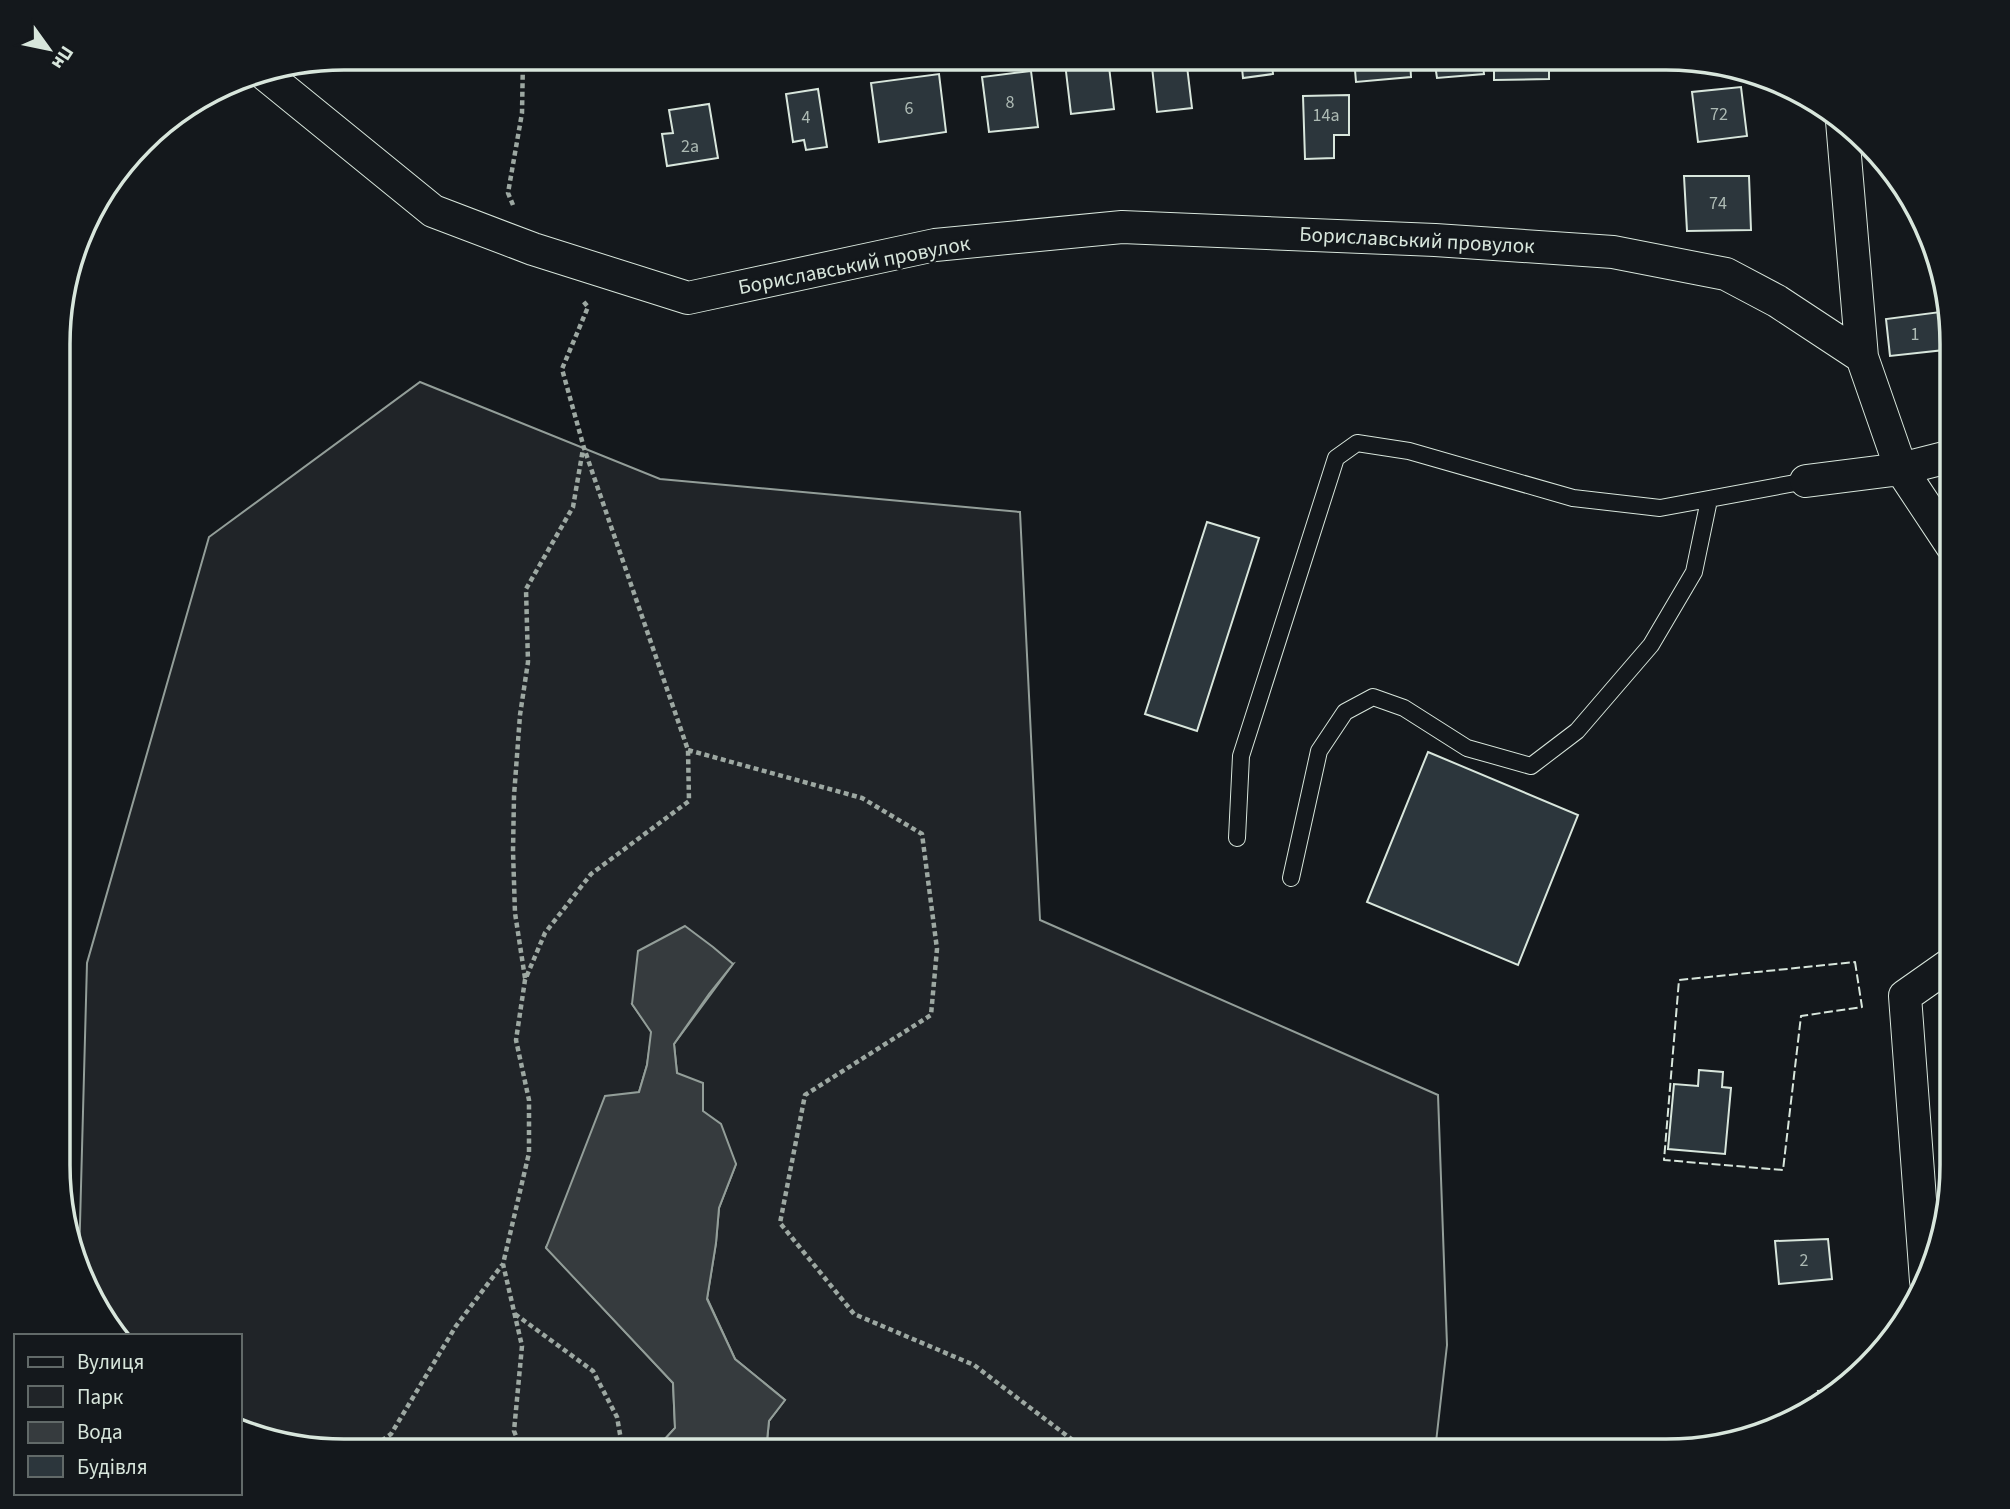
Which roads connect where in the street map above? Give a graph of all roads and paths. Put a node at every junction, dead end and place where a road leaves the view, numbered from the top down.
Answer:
1 (523, 70) edge
2 (271, 80) edge
3 (1843, 135) edge
4 (533, 249) junction
5 (579, 297) dead end
6 (1862, 357) junction
7 (584, 448) junction
8 (1940, 459) edge
9 (1901, 470) junction
10 (1806, 481) joint
11 (1709, 499) junction
12 (1940, 528) edge
13 (688, 750) junction
14 (1237, 838) dead end
15 (1292, 878) dead end
16 (1940, 971) edge
17 (525, 980) junction
18 (1924, 1255) edge
19 (503, 1264) junction
20 (514, 1313) junction
21 (384, 1439) edge
22 (517, 1439) edge
23 (621, 1439) edge
24 (1071, 1439) edge

1 - 4 path
2 - 4 street, Бориславський провулок
3 - 6 street
4 - 6 street, Бориславський провулок
5 - 7 path
6 - 9 street
7 - 13 path
7 - 17 path
8 - 9 street
9 - 10 street
9 - 12 street
10 - 11 lane
11 - 14 lane
11 - 15 lane
13 - 17 path
13 - 24 path
16 - 18 street
17 - 19 path
19 - 20 path
19 - 21 path
20 - 22 path
20 - 23 path

